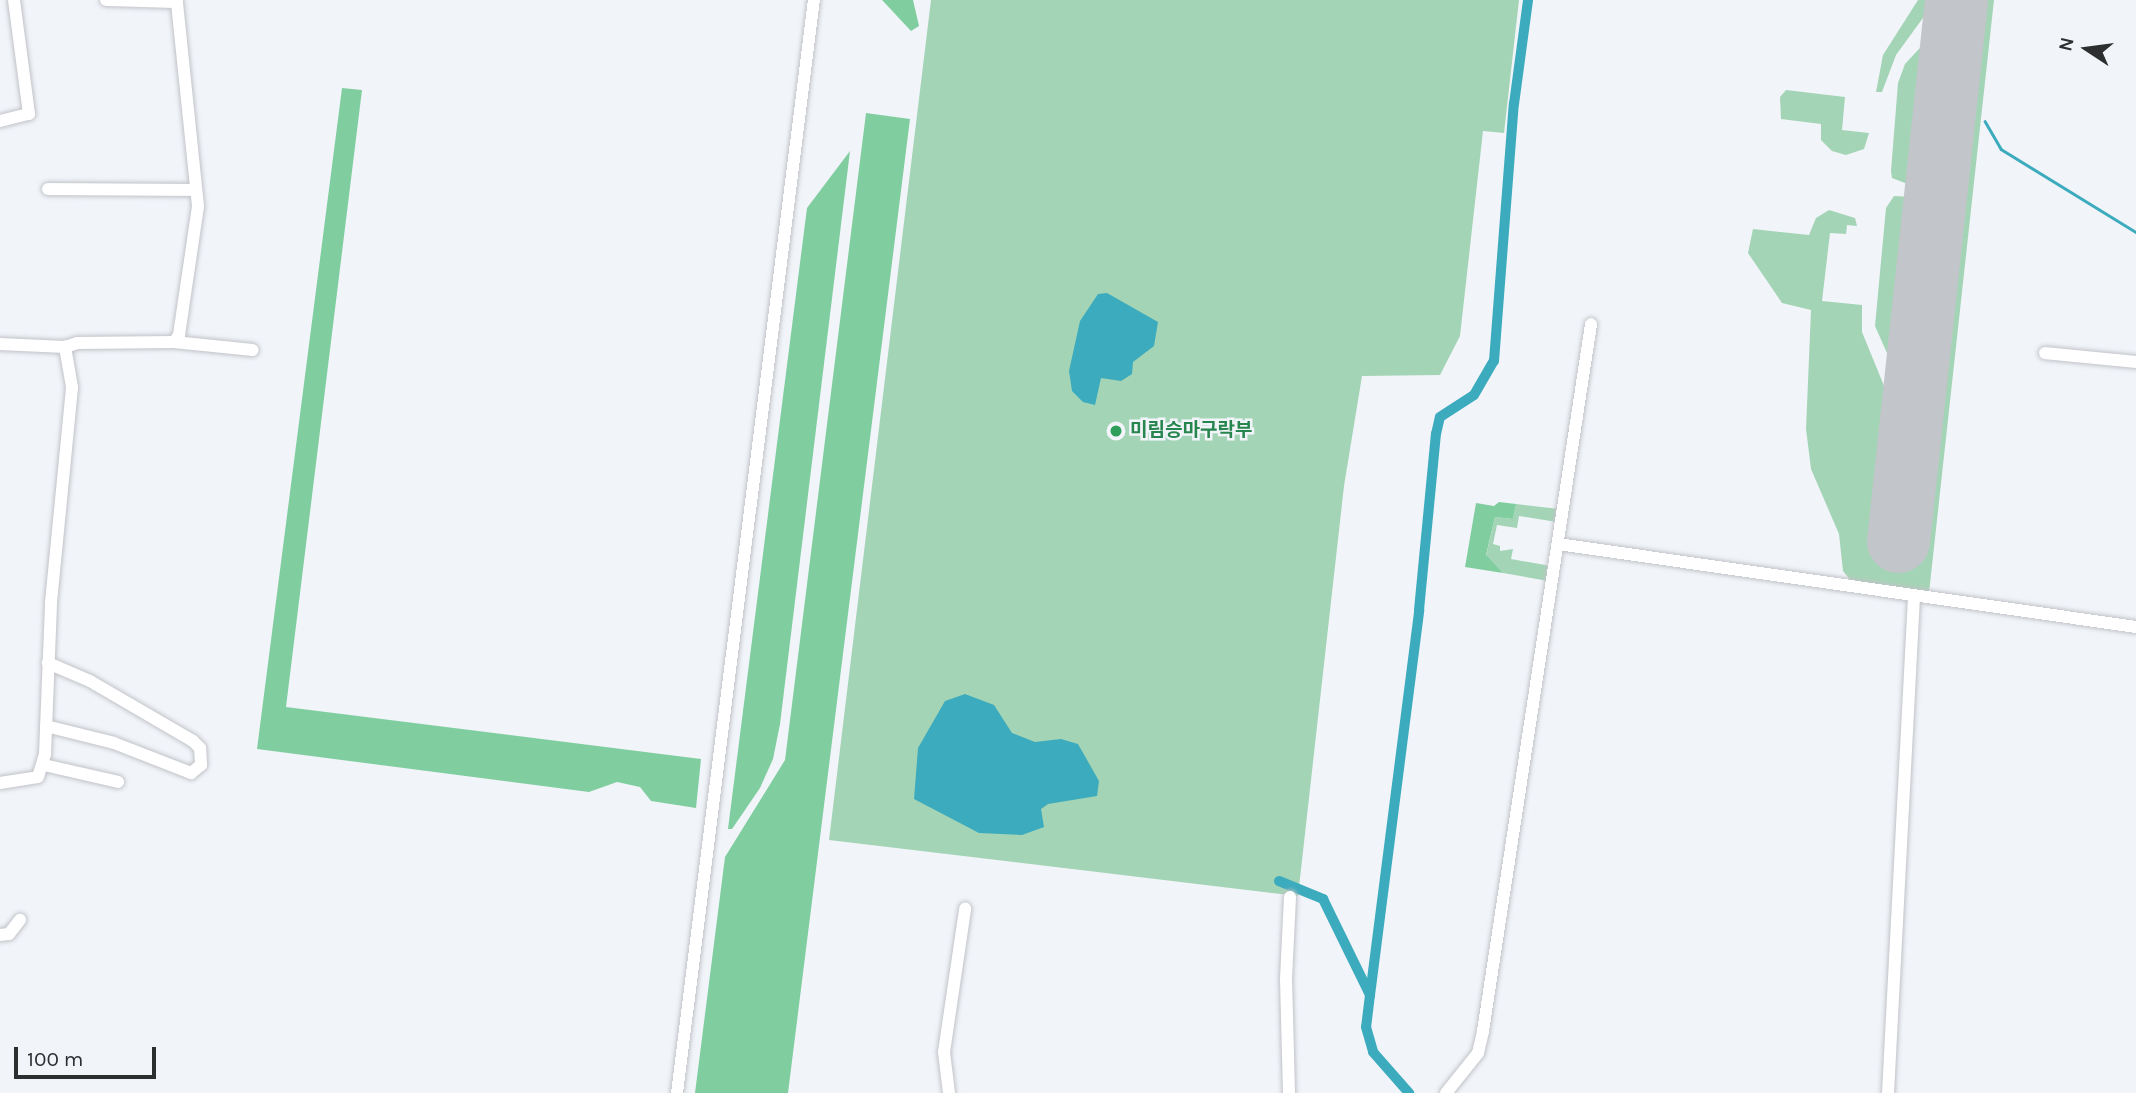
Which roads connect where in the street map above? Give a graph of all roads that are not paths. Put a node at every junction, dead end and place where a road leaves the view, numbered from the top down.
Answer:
1 (14, 0) edge
2 (106, 0) edge
3 (814, 0) edge
4 (0, 121) edge
5 (48, 189) dead end
6 (196, 190) junction
7 (1591, 324) dead end
8 (174, 342) junction
9 (0, 344) edge
10 (65, 347) junction
11 (253, 350) dead end
12 (2045, 353) dead end
13 (2136, 362) edge
14 (1558, 544) junction
15 (1914, 598) junction
16 (2136, 627) edge
17 (48, 663) junction
18 (46, 726) junction
19 (44, 765) junction
20 (118, 782) dead end
21 (0, 783) edge
22 (1290, 897) dead end
23 (965, 909) dead end
24 (20, 920) dead end
25 (0, 935) edge
26 (677, 1093) edge
27 (949, 1093) edge
28 (1289, 1093) edge
29 (1446, 1093) edge
30 (1888, 1093) edge

1 - 4 street
2 - 6 street
3 - 26 street
5 - 6 street
6 - 8 street
7 - 14 street
8 - 10 street
8 - 11 street
9 - 10 street
10 - 17 street
12 - 13 street
14 - 15 street
14 - 29 street
15 - 16 street
15 - 30 street
17 - 18 street
17 - 18 street
18 - 19 street
19 - 20 street
19 - 21 street
22 - 28 street
23 - 27 street
24 - 25 street

